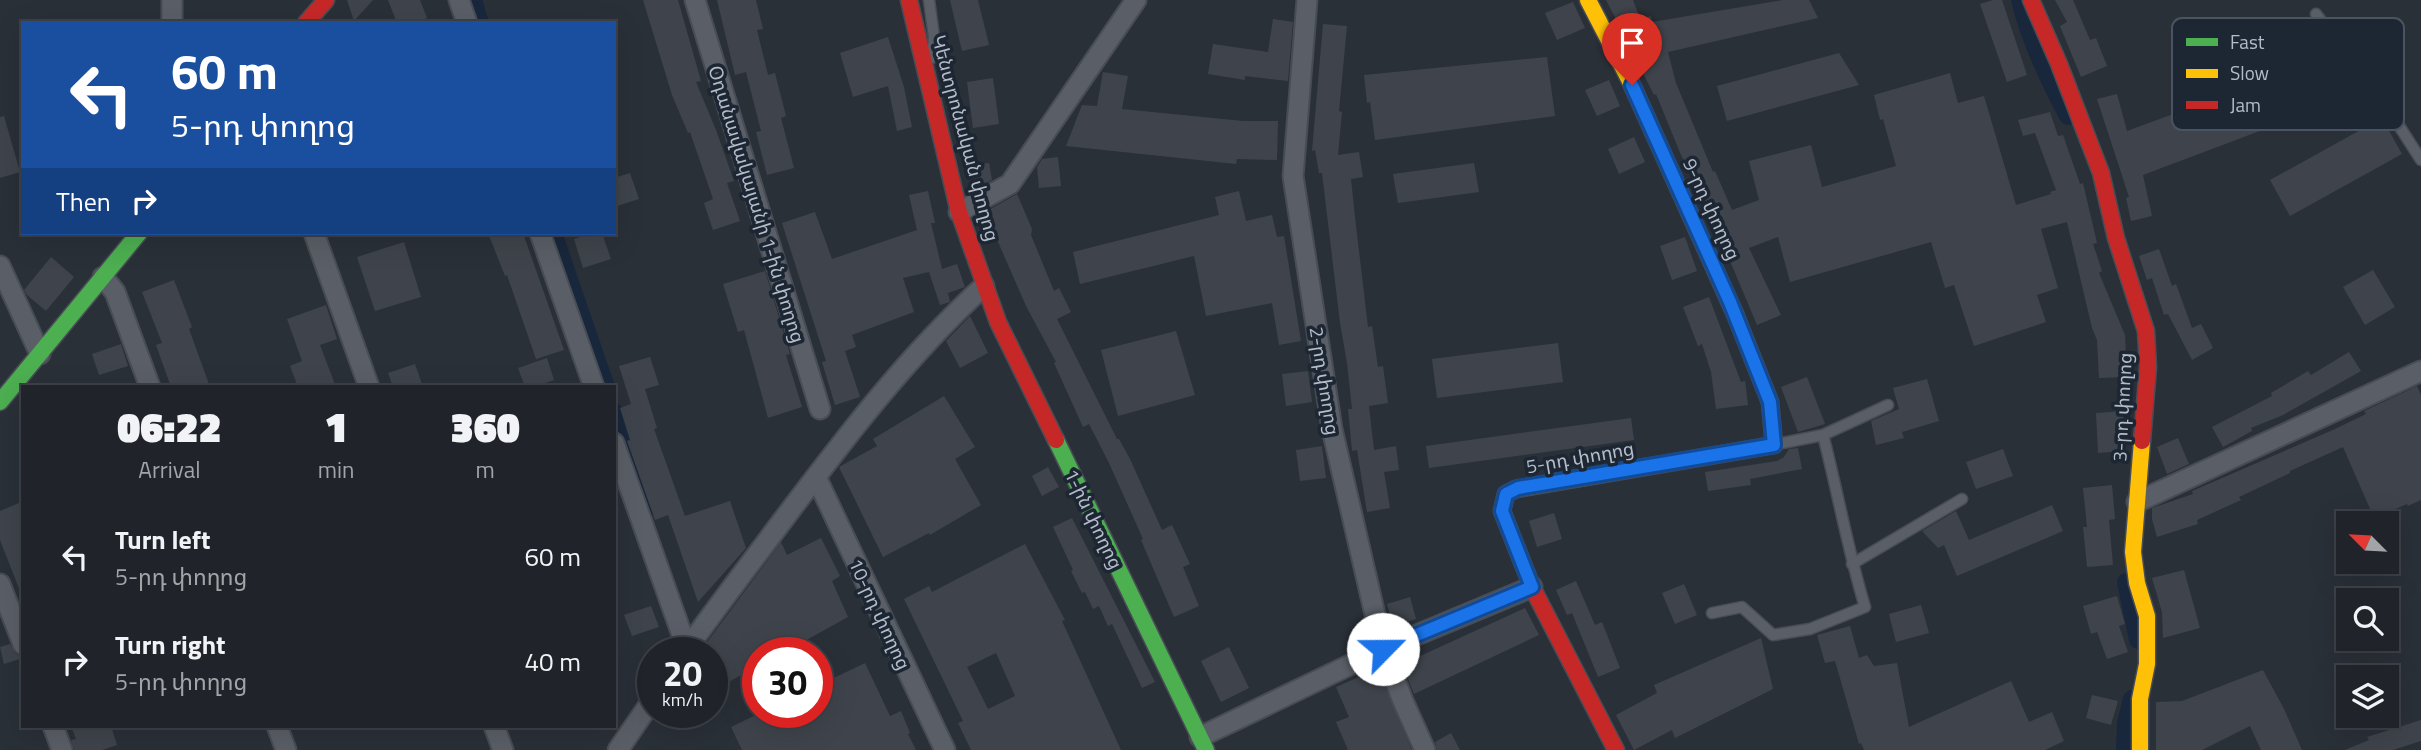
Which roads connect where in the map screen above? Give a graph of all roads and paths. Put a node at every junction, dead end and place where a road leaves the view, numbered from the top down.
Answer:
1 (172, 0) edge
2 (326, 0) edge
3 (459, 0) edge
4 (695, 0) edge
5 (909, 0) edge
6 (929, 0) edge
7 (1136, 0) edge
8 (1307, 0) edge
9 (1588, 0) edge
10 (2031, 0) edge
11 (2316, 14) dead end
12 (2319, 18) edge
13 (172, 21) edge
14 (308, 21) edge
15 (466, 21) edge
16 (929, 83) junction
17 (2402, 130) edge
18 (2421, 160) edge
19 (959, 212) junction
20 (137, 235) edge
21 (315, 235) edge
22 (541, 235) edge
23 (0, 266) edge
24 (103, 276) junction
25 (984, 286) junction
26 (40, 354) junction
27 (2421, 371) edge
28 (149, 385) edge
29 (368, 385) edge
30 (593, 385) edge
31 (0, 402) edge
32 (1888, 405) dead end
33 (820, 409) dead end
34 (1823, 435) junction
35 (1774, 445) junction
36 (616, 449) edge
37 (816, 477) junction
38 (1962, 499) dead end
39 (2137, 502) junction
40 (1852, 564) junction
41 (0, 584) edge
42 (1532, 587) junction
43 (1712, 613) dead end
44 (681, 637) edge
45 (696, 637) edge
46 (21, 639) edge
47 (1383, 649) junction
48 (637, 722) edge
49 (54, 728) edge
50 (278, 728) edge
51 (495, 728) edge
52 (1203, 744) edge
53 (62, 750) edge
54 (286, 750) edge
55 (503, 750) edge
56 (618, 750) edge
57 (945, 750) edge
58 (1425, 750) edge
59 (1616, 750) edge
60 (2140, 750) edge

1 - 13 street
2 - 14 street
3 - 15 street
4 - 33 street, Օդանավակայանի 1-ին փողոց
5 - 16 street, Կենտրոնական փողոց
6 - 16 lane
7 - 19 street
8 - 47 street, 2-րդ փողոց
9 - 35 street, 9-րդ փողոց
10 - 39 street, 3-րդ փողոց
11 - 12 lane
16 - 19 street, Կենտրոնական փողոց
17 - 18 lane
19 - 25 street, Կենտրոնական փողոց
20 - 24 street
21 - 29 street
22 - 30 street
23 - 26 street
24 - 26 street
24 - 28 street
25 - 37 street
25 - 52 street, 1-ին փողոց
26 - 31 street
27 - 39 street
32 - 34 lane
34 - 35 lane
34 - 40 lane
35 - 42 street, 5-րդ փողոց
36 - 44 street
37 - 45 street
37 - 57 street, 10-րդ փողոց
38 - 40 lane
39 - 60 street, 3-րդ փողոց
40 - 43 lane
41 - 46 street
42 - 47 street
42 - 59 street, 5-րդ փողոց
47 - 52 street
47 - 58 street, 2-րդ փողոց
48 - 56 street
49 - 53 street
50 - 54 street
51 - 55 street

